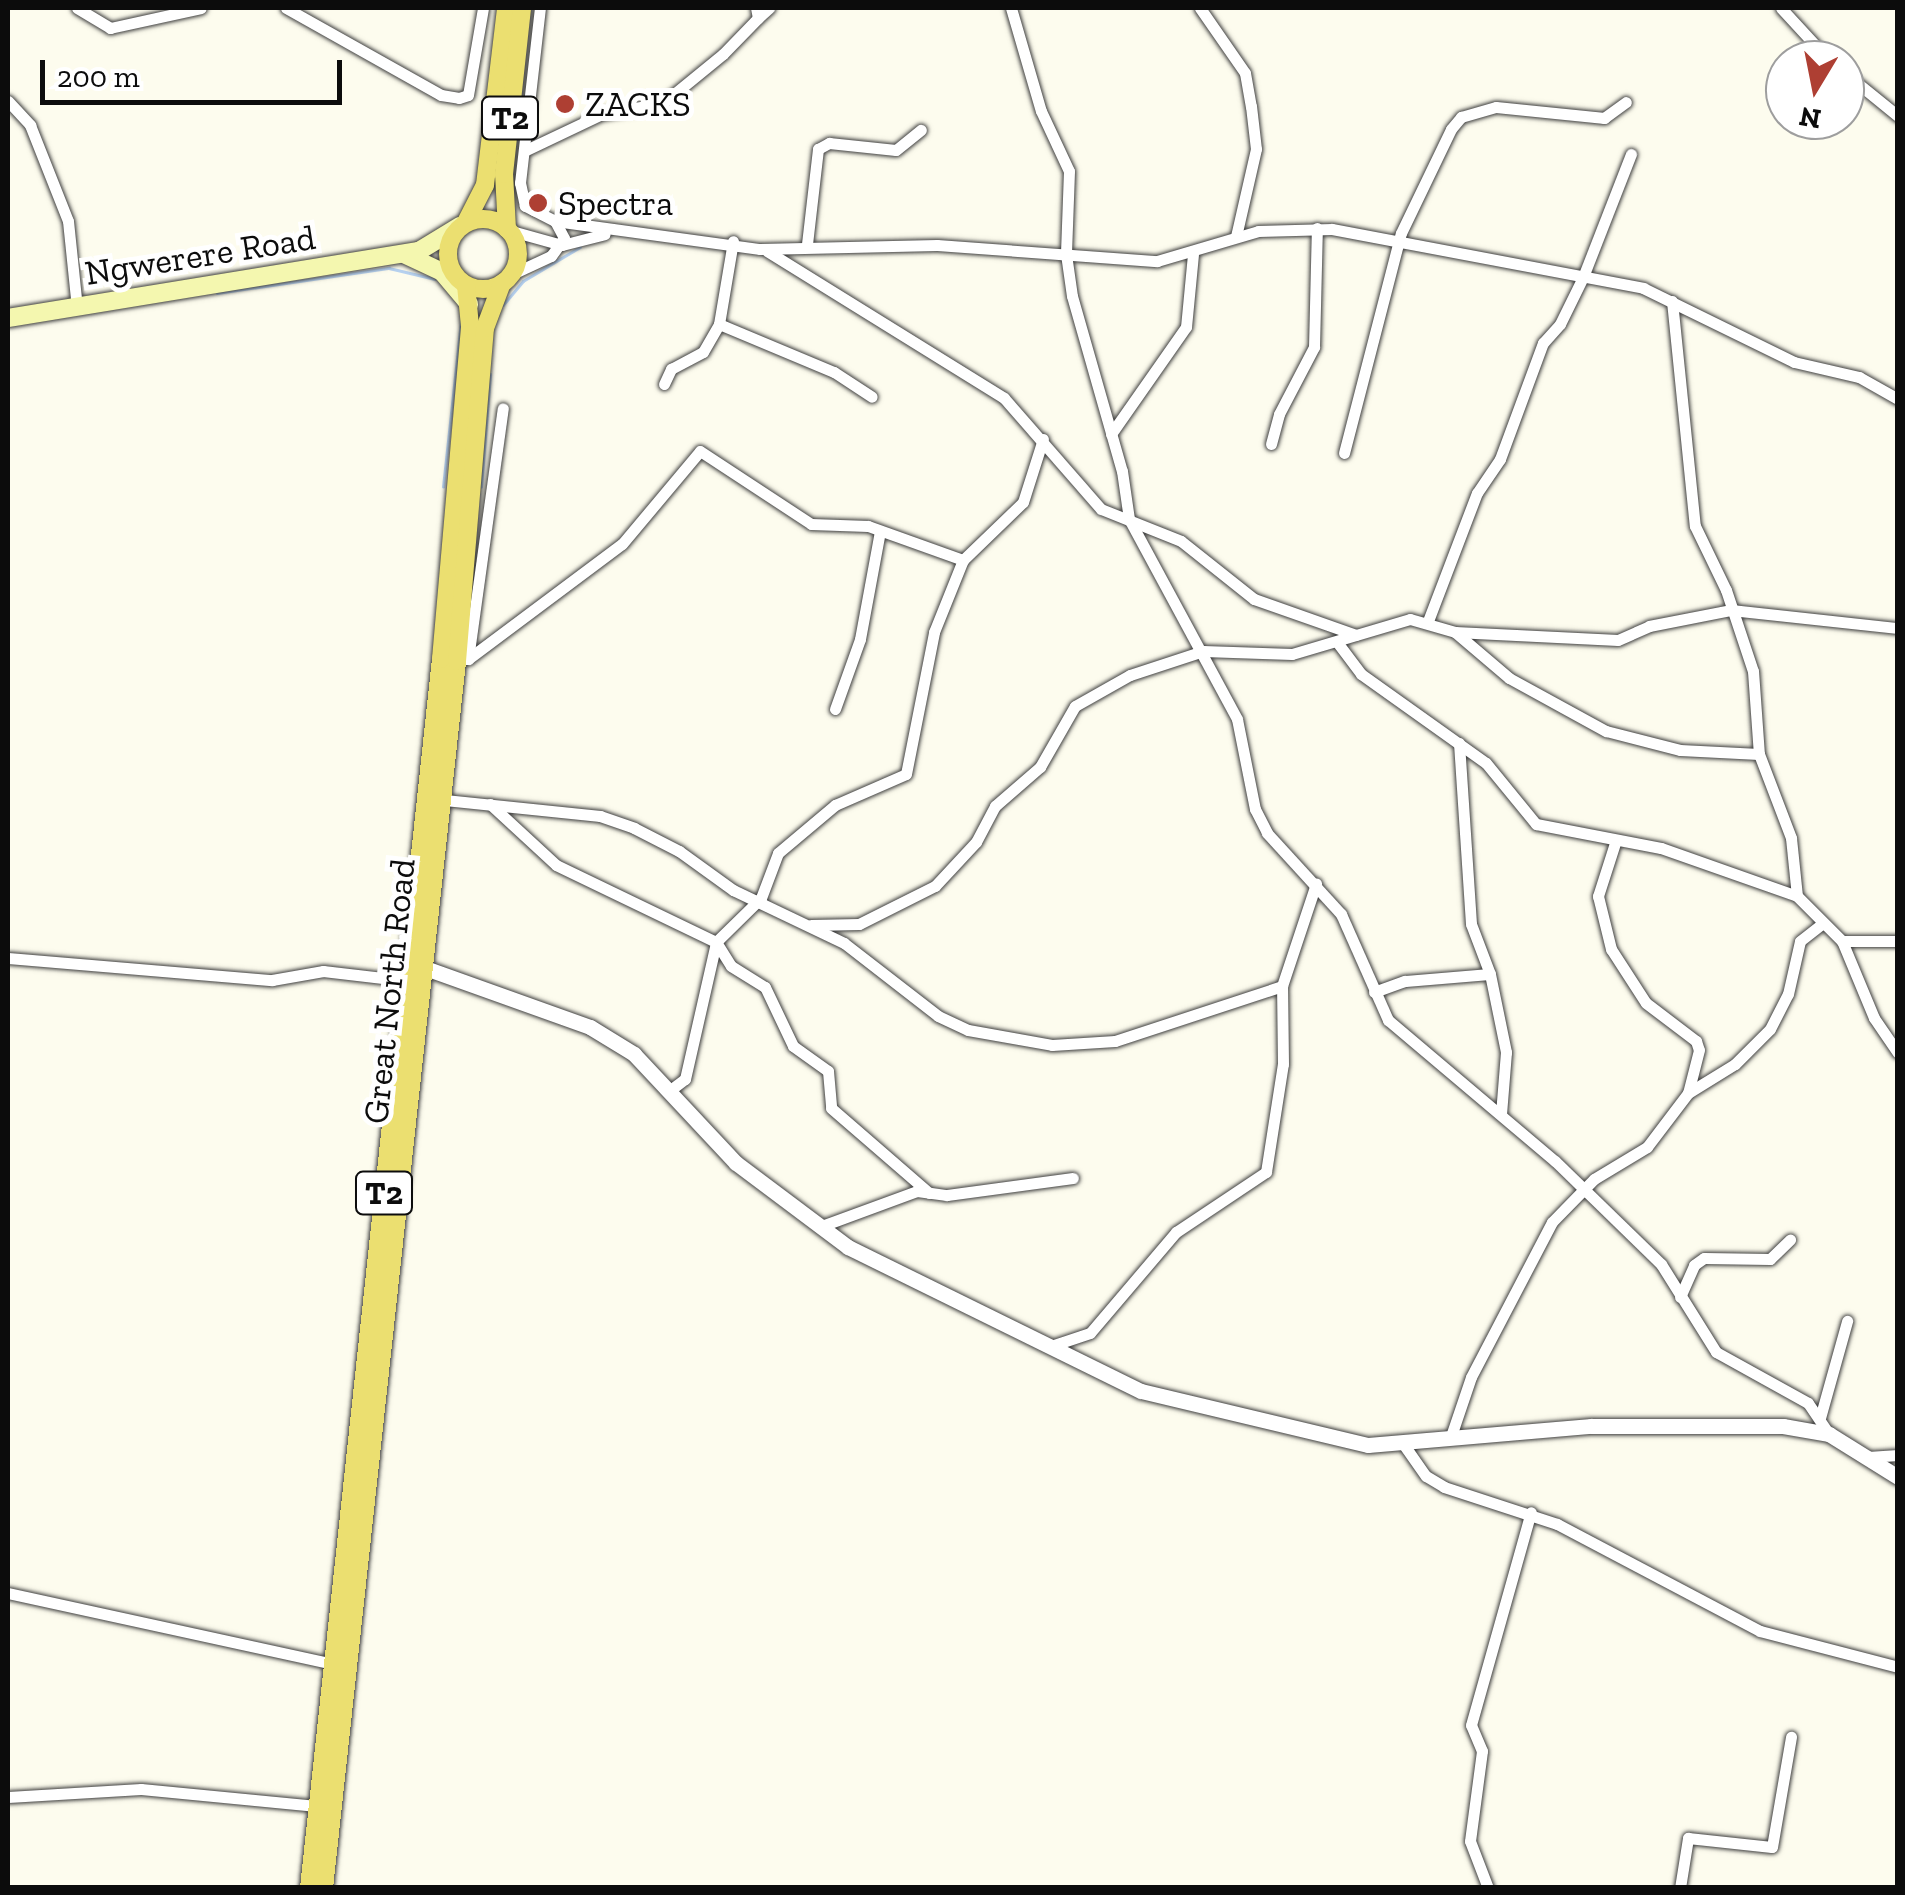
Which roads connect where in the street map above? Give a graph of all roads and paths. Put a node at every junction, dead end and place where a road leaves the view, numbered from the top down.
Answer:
1 (77, 8) edge
2 (201, 8) edge
3 (286, 8) edge
4 (483, 8) edge
5 (506, 8) edge
6 (522, 8) edge
7 (540, 8) edge
8 (769, 8) edge
9 (1011, 8) edge
10 (1200, 8) edge
11 (1781, 8) edge
12 (757, 13) edge
13 (1811, 40) edge
14 (1865, 89) edge
15 (8, 101) edge
16 (1626, 102) dead end
17 (1898, 116) edge
18 (921, 130) dead end
19 (524, 151) junction
20 (1631, 154) dead end
21 (555, 221) junction
22 (463, 224) junction
23 (1317, 228) junction
24 (508, 230) junction
25 (608, 232) junction
26 (1236, 236) junction
27 (1400, 241) junction
28 (733, 242) junction
29 (807, 244) junction
30 (562, 245) junction
31 (760, 248) junction
32 (403, 254) junction
33 (1066, 254) junction
34 (1192, 254) junction
35 (442, 272) junction
36 (1583, 277) junction
37 (506, 279) junction
38 (464, 284) junction
39 (1672, 302) junction
40 (470, 305) junction
41 (77, 308) junction
42 (8, 318) edge
43 (719, 324) junction
44 (664, 384) dead end
45 (872, 396) dead end
46 (1898, 399) edge
47 (503, 408) dead end
48 (1111, 434) junction
49 (1044, 439) junction
50 (1271, 444) dead end
51 (1344, 454) dead end
52 (1129, 520) junction
53 (880, 531) junction
54 (963, 560) junction
55 (1731, 610) junction
56 (1428, 621) junction
57 (1898, 628) edge
58 (1454, 632) junction
59 (1356, 635) junction
60 (1337, 642) junction
61 (1203, 651) junction
62 (456, 659) junction
63 (835, 709) dead end
64 (1458, 743) junction
65 (1759, 754) junction
66 (435, 799) junction
67 (490, 804) junction
68 (1615, 843) junction
69 (1316, 884) junction
70 (1796, 896) junction
71 (761, 898) junction
72 (1822, 924) junction
73 (812, 925) junction
74 (1842, 941) junction
75 (1898, 941) edge
76 (716, 942) junction
77 (8, 958) edge
78 (414, 970) junction
79 (1490, 974) junction
80 (1282, 986) junction
81 (1374, 992) junction
82 (1898, 1053) edge
83 (669, 1091) junction
84 (1688, 1092) junction
85 (1501, 1114) junction
86 (1073, 1178) dead end
87 (1584, 1189) junction
88 (929, 1193) junction
89 (819, 1227) junction
90 (1790, 1240) dead end
91 (1680, 1296) junction
92 (1847, 1321) dead end
93 (1046, 1346) junction
94 (1820, 1418) junction
95 (1829, 1434) junction
96 (1450, 1439) junction
97 (1404, 1445) junction
98 (1898, 1455) edge
99 (1868, 1457) junction
100 (1898, 1477) edge
101 (1531, 1512) junction
102 (8, 1593) edge
103 (334, 1664) junction
104 (1898, 1667) edge
105 (1792, 1738) dead end
106 (8, 1798) edge
107 (319, 1806) junction
108 (309, 1888) edge
109 (324, 1888) edge
110 (1488, 1888) edge
111 (1680, 1888) edge

1 - 2 street
3 - 4 street
5 - 22 main road, T2
6 - 24 main road, T2
7 - 19 street
8 - 12 street
9 - 33 street
10 - 26 street
11 - 13 street
12 - 19 street
14 - 17 street
15 - 41 street
16 - 27 street
18 - 29 street
19 - 21 street
20 - 36 street
21 - 25 street
21 - 30 street
22 - 24 main road
22 - 32 main road, Ngwerere Road
22 - 38 main road
23 - 26 street
23 - 27 street
23 - 50 street
24 - 30 street
24 - 37 main road
25 - 28 street
25 - 30 street
26 - 34 street
27 - 36 street
27 - 51 street
28 - 31 street
28 - 43 street
29 - 31 street
29 - 33 street
30 - 37 street
31 - 49 street
32 - 35 main road
32 - 41 main road, Ngwerere Road
33 - 34 street
33 - 48 street
34 - 48 street
35 - 38 main road
35 - 40 main road
36 - 39 street
36 - 56 street
37 - 38 main road
37 - 62 main road, Great North Road / T2
38 - 40 main road, Great North Road / T2
39 - 46 street
39 - 55 street
40 - 62 main road, Great North Road / T2
41 - 42 main road, Ngwerere Road
43 - 44 street
43 - 45 street
47 - 62 street
48 - 52 street
49 - 52 street
49 - 54 street
52 - 59 street
52 - 61 street
53 - 54 street
53 - 62 street
53 - 63 street
54 - 71 street
55 - 57 street
55 - 58 street
55 - 65 street
56 - 58 street
56 - 59 street
58 - 65 street
59 - 60 street
60 - 61 street
60 - 64 street
61 - 69 street
61 - 73 street
62 - 66 main road, Great North Road / T2
64 - 68 street
64 - 79 street
65 - 70 street
66 - 67 street
66 - 78 main road, Great North Road / T2
67 - 71 street
67 - 76 street
68 - 70 street
68 - 84 street
69 - 80 street
69 - 81 street
70 - 72 street
71 - 73 street
71 - 76 street
72 - 74 street
72 - 84 street
73 - 80 street
74 - 75 street
74 - 82 street
76 - 83 street
76 - 88 street
77 - 78 street
78 - 83 street
78 - 103 main road, Great North Road / T2
78 - 109 main road, Great North Road / T2
79 - 81 street
79 - 85 street
80 - 93 street
81 - 85 street
83 - 89 street
84 - 87 street
85 - 87 street
86 - 88 street
87 - 91 street
87 - 96 street
88 - 89 street
89 - 93 street
90 - 91 street
91 - 94 street
92 - 94 street
93 - 97 street
94 - 95 street
95 - 96 street
95 - 99 street
96 - 97 street
97 - 101 street
98 - 99 street
99 - 100 street
101 - 104 street
101 - 110 street
102 - 103 street
103 - 107 main road, Great North Road / T2
105 - 111 street
106 - 107 street
107 - 108 main road, Great North Road / T2

